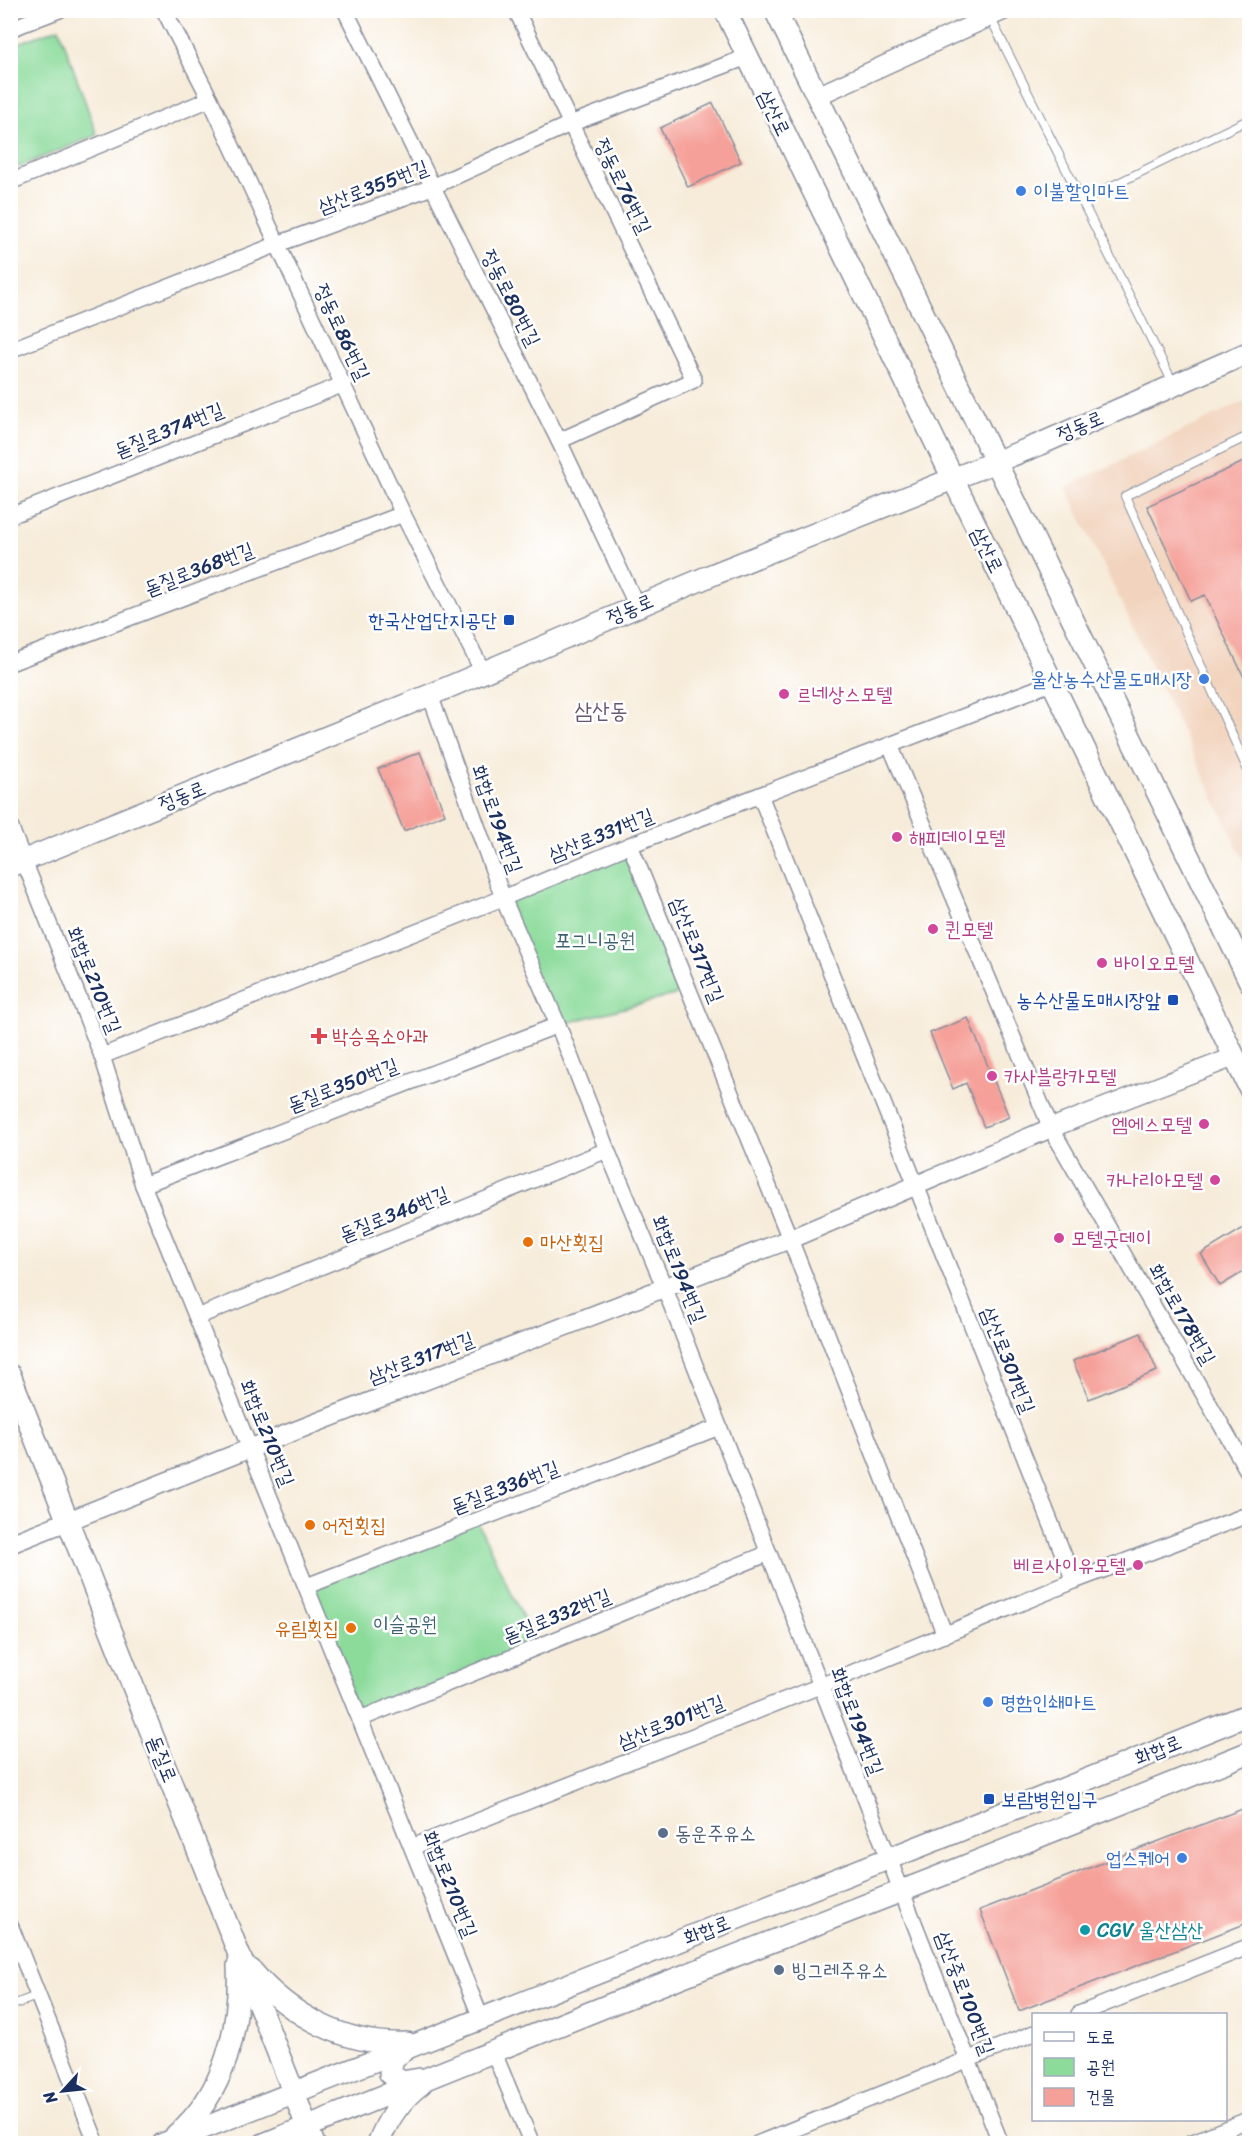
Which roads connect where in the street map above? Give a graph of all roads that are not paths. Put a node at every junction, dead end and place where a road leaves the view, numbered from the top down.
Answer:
1 (59, 10) edge
2 (164, 10) edge
3 (345, 10) edge
4 (516, 10) edge
5 (725, 10) edge
6 (776, 10) edge
7 (994, 13) edge
8 (10, 29) edge
9 (747, 57) junction
10 (817, 96) junction
11 (210, 99) junction
12 (1250, 119) edge
13 (570, 124) junction
14 (10, 182) edge
15 (432, 188) junction
16 (1083, 200) junction
17 (278, 244) junction
18 (10, 350) edge
19 (1250, 352) edge
20 (344, 384) junction
21 (1174, 386) junction
22 (1250, 435) edge
23 (559, 441) junction
24 (996, 462) junction
25 (952, 479) junction
26 (403, 514) junction
27 (10, 516) edge
28 (637, 606) junction
29 (10, 663) edge
30 (483, 672) junction
31 (1051, 683) junction
32 (430, 695) junction
33 (891, 746) junction
34 (1250, 775) edge
35 (760, 795) junction
36 (10, 826) edge
37 (630, 845) junction
38 (17, 863) edge
39 (502, 898) junction
40 (1250, 982) edge
41 (558, 1025) junction
42 (102, 1056) junction
43 (1234, 1057) junction
44 (1250, 1089) edge
45 (1051, 1128) junction
46 (607, 1150) junction
47 (143, 1185) junction
48 (916, 1187) junction
49 (790, 1239) junction
50 (665, 1289) junction
51 (197, 1317) junction
52 (10, 1375) edge
53 (719, 1427) junction
54 (251, 1448) junction
55 (1250, 1475) edge
56 (1250, 1514) edge
57 (68, 1521) junction
58 (10, 1544) edge
59 (769, 1553) junction
60 (1074, 1581) junction
61 (307, 1586) junction
62 (945, 1635) junction
63 (820, 1686) junction
64 (1250, 1714) edge
65 (360, 1719) junction
66 (1250, 1752) edge
67 (412, 1847) junction
68 (888, 1859) junction
69 (902, 1891) junction
70 (10, 1925) edge
71 (1250, 1946) edge
72 (236, 1947) junction
73 (39, 1995) junction
74 (10, 2006) edge
75 (1082, 2013) edge
76 (481, 2018) junction
77 (1032, 2034) edge
78 (420, 2042) junction
79 (494, 2051) junction
80 (968, 2059) junction
81 (432, 2076) junction
82 (293, 2092) junction
83 (1250, 2119) edge
84 (310, 2135) edge
85 (165, 2143) edge
86 (97, 2144) edge
87 (264, 2144) edge
88 (378, 2144) edge
89 (532, 2144) edge
90 (757, 2144) edge
91 (1001, 2144) edge
92 (1188, 2144) edge

1 - 8 street
2 - 11 street, 정동로86번길
3 - 15 street, 정동로80번길
4 - 13 street, 정동로76번길
5 - 9 main road, 삼산로
6 - 10 main road
7 - 10 street
7 - 16 lane
9 - 13 street, 삼산로355번길
9 - 25 main road, 삼산로
10 - 24 main road
11 - 14 street
11 - 17 street, 정동로86번길
12 - 16 lane
13 - 15 street, 삼산로355번길
13 - 23 street, 정동로76번길
15 - 17 street, 삼산로355번길
15 - 23 street, 정동로80번길
16 - 21 lane
17 - 18 street, 삼산로355번길
17 - 20 street, 정동로86번길
19 - 21 main road, 정동로
20 - 26 street, 정동로86번길
20 - 27 street, 돋질로374번길
21 - 24 main road, 정동로
22 - 34 lane
23 - 28 street, 정동로80번길
24 - 25 main road, 정동로
24 - 40 main road
25 - 28 main road, 정동로
25 - 31 main road, 삼산로
26 - 29 street, 돋질로368번길
26 - 30 street, 정동로86번길
28 - 30 main road, 정동로
30 - 32 main road, 정동로
31 - 33 street, 삼산로331번길
31 - 43 main road, 삼산로
32 - 38 main road, 정동로
32 - 39 street, 화합로194번길
33 - 35 street, 삼산로331번길
33 - 45 street, 화합로178번길
35 - 37 street, 삼산로331번길
35 - 48 street
36 - 38 street, 화합로210번길
37 - 39 street, 삼산로331번길
37 - 49 street, 삼산로317번길
38 - 42 street, 화합로210번길
39 - 41 street, 화합로194번길
39 - 42 street, 삼산로331번길
41 - 46 street, 화합로194번길
41 - 47 street, 돋질로350번길
42 - 47 street, 화합로210번길
43 - 44 main road, 삼산로
43 - 45 street, 삼산로317번길
45 - 48 street, 삼산로317번길
45 - 55 street, 화합로178번길
46 - 50 street, 화합로194번길
46 - 51 street, 돋질로346번길
47 - 51 street, 화합로210번길
48 - 49 street, 삼산로317번길
48 - 60 street, 삼산로301번길
49 - 50 street, 삼산로317번길
49 - 62 street
50 - 53 street, 화합로194번길
50 - 54 street, 삼산로317번길
51 - 54 street, 화합로210번길
52 - 57 main road, 돋질로
53 - 59 street, 화합로194번길
53 - 61 street, 돋질로336번길
54 - 57 street, 삼산로317번길
54 - 61 street, 화합로210번길
56 - 60 street, 삼산로301번길
57 - 58 street, 삼산로317번길
57 - 72 main road, 돋질로
59 - 63 street, 화합로194번길
59 - 65 street, 돋질로332번길
60 - 62 street, 삼산로301번길
61 - 65 street, 화합로210번길
62 - 63 street, 삼산로301번길
63 - 67 street, 삼산로301번길
63 - 68 street, 화합로194번길
64 - 68 main road, 화합로
65 - 67 street, 화합로210번길
66 - 69 main road, 화합로
67 - 76 street, 화합로210번길
68 - 69 street, 삼산중로100번길
68 - 76 main road, 화합로
69 - 79 main road, 화합로
69 - 80 street, 삼산중로100번길
70 - 73 street
71 - 75 street
72 - 78 main road
72 - 82 main road, 돋질로
72 - 85 main road
73 - 74 lane
73 - 86 street
76 - 78 main road, 화합로
77 - 80 street
78 - 81 main road
78 - 82 main road, 화합로
79 - 81 main road, 화합로
79 - 89 street
80 - 90 street
80 - 91 street, 삼산중로100번길
81 - 84 main road, 화합로
81 - 88 main road
82 - 84 main road, 돋질로
82 - 85 main road, 화합로
83 - 92 street
84 - 87 main road, 화합로

